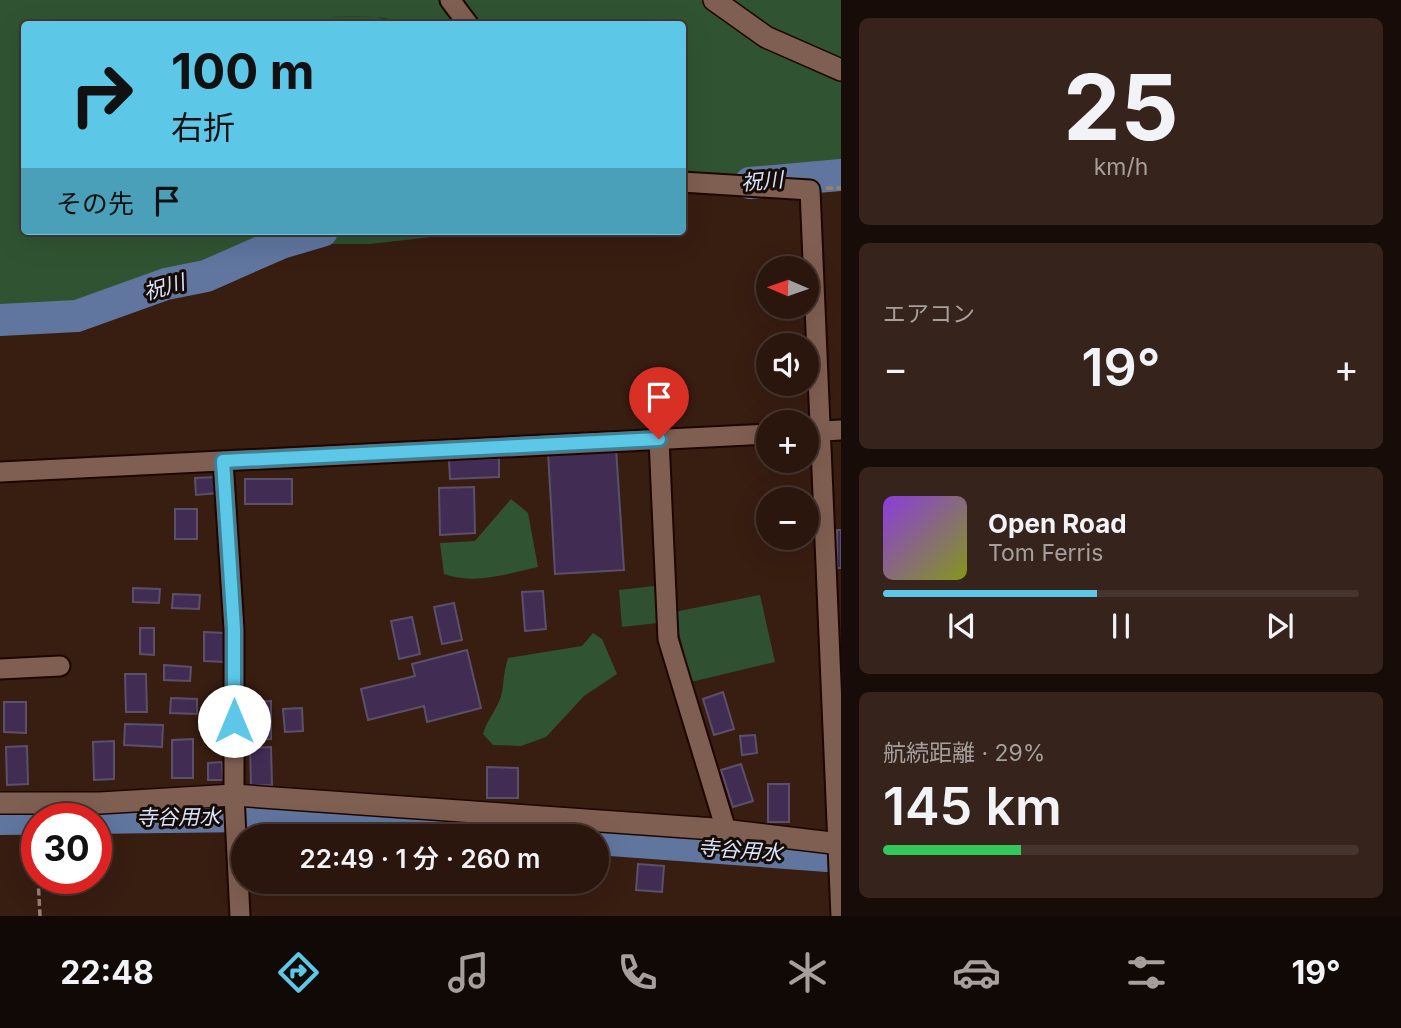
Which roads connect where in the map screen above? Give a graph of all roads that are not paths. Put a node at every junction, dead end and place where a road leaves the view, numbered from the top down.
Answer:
1 (450, 0) edge
2 (714, 0) edge
3 (466, 21) edge
4 (841, 70) edge
5 (686, 182) edge
6 (813, 410) edge
7 (841, 430) edge
8 (819, 432) edge
9 (756, 435) edge
10 (659, 439) junction
11 (223, 461) junction
12 (0, 472) edge
13 (817, 473) edge
14 (60, 666) dead end
15 (0, 669) edge
16 (835, 688) edge
17 (234, 795) junction
18 (0, 803) edge
19 (726, 830) junction
20 (839, 844) edge
21 (839, 866) edge
22 (240, 916) edge
23 (841, 916) edge

1 - 3 street
2 - 4 street
5 - 6 street
7 - 8 street
9 - 10 street
10 - 11 street
10 - 19 street
11 - 12 street
11 - 17 street
13 - 16 street
14 - 15 street
16 - 20 street
17 - 18 street
17 - 19 street
17 - 22 street
19 - 20 street
20 - 21 street
21 - 23 street

